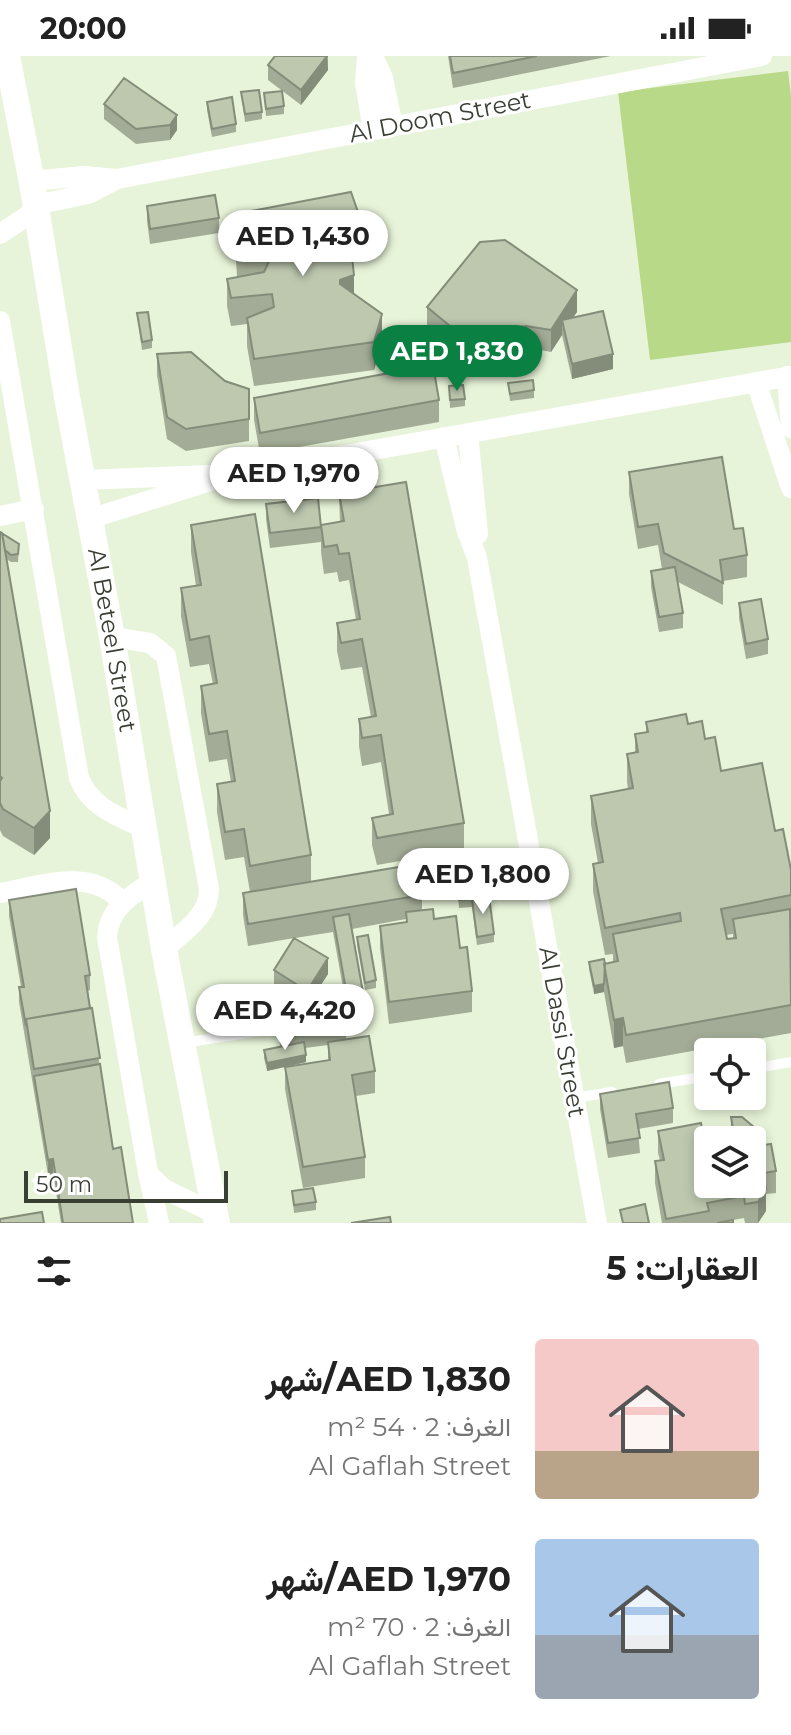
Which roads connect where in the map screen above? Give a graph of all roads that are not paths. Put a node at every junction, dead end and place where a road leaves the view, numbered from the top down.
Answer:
1 (7, 56) edge
2 (370, 56) edge
3 (762, 56) edge
4 (709, 60) edge
5 (685, 63) edge
6 (383, 128) junction
7 (34, 198) junction
8 (0, 234) edge
9 (0, 321) edge
10 (789, 376) edge
11 (756, 382) junction
12 (791, 428) edge
13 (468, 433) junction
14 (444, 437) junction
15 (227, 476) junction
16 (82, 480) junction
17 (791, 488) edge
18 (34, 509) junction
19 (0, 516) edge
20 (89, 519) junction
21 (477, 558) junction
22 (112, 637) junction
23 (145, 829) junction
24 (154, 880) junction
25 (0, 893) edge
26 (122, 902) junction
27 (164, 949) junction
28 (305, 1024) edge
29 (183, 1043) junction
30 (791, 1062) edge
31 (766, 1066) edge
32 (694, 1078) edge
33 (648, 1086) edge
34 (619, 1091) edge
35 (574, 1098) junction
36 (148, 1173) junction
37 (217, 1219) edge
38 (159, 1223) edge
39 (597, 1223) edge

1 - 7 street, Al Beteel Street
2 - 6 street
3 - 4 street, Al Doom Street
4 - 5 street, Al Doom Street
5 - 6 street, Al Doom Street
6 - 7 street, Al Doom Street
7 - 8 street
7 - 16 street, Al Beteel Street
9 - 18 street
10 - 11 street
10 - 12 street
11 - 13 street
11 - 17 street
13 - 14 street
13 - 21 street, Al Dassi Street
14 - 15 street
14 - 21 street, Al Dassi Street
15 - 16 street
15 - 20 street
16 - 20 street, Al Beteel Street
18 - 19 street
18 - 23 street
20 - 22 street, Al Beteel Street
21 - 35 street, Al Dassi Street
22 - 23 street, Al Beteel Street
22 - 27 street
23 - 24 street, Al Beteel Street
24 - 26 street
24 - 27 street, Al Beteel Street
25 - 26 street
26 - 36 street
27 - 29 street, Al Beteel Street
28 - 29 lane
29 - 37 street, Al Beteel Street
30 - 31 lane
32 - 33 lane
34 - 35 lane
35 - 39 street, Al Dassi Street
36 - 37 street
36 - 38 street

